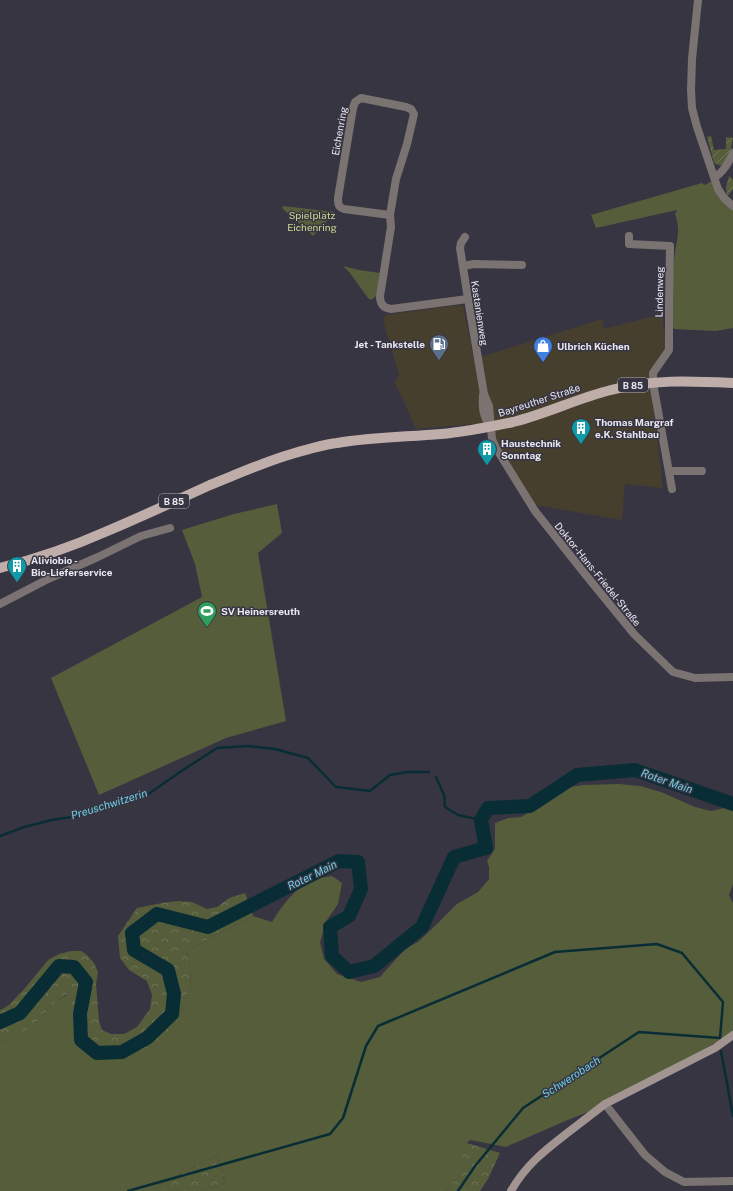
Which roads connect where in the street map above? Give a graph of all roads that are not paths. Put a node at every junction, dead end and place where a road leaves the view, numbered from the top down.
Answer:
1 (698, 0) edge
2 (733, 153) edge
3 (715, 177) junction
4 (733, 206) edge
5 (390, 215) junction
6 (629, 236) dead end
7 (465, 237) dead end
8 (522, 265) dead end
9 (463, 266) junction
10 (468, 299) junction
11 (653, 383) junction
12 (733, 384) edge
13 (490, 427) junction
14 (669, 471) junction
15 (702, 471) dead end
16 (672, 488) dead end
17 (170, 528) dead end
18 (0, 568) edge
19 (0, 604) edge
20 (733, 677) edge
21 (733, 1035) edge
22 (605, 1104) junction
23 (733, 1180) edge
24 (511, 1191) edge

1 - 3 street
2 - 3 street
3 - 4 street
5 - 5 street, Eichenring
5 - 10 street, Eichenring
6 - 11 street, Lindenweg
7 - 9 street, Kastanienweg
8 - 9 street
9 - 10 street, Kastanienweg
10 - 13 street, Kastanienweg
11 - 12 main road, Bayreuther Straße / B 85
11 - 13 main road, Bayreuther Straße / B 85
11 - 14 street
13 - 18 main road, Bayreuther Straße / B 85
13 - 20 street, Doktor-Hans-Friedel-Straße
14 - 15 street
14 - 16 street
17 - 19 street
21 - 22 street
22 - 23 street
22 - 24 street

